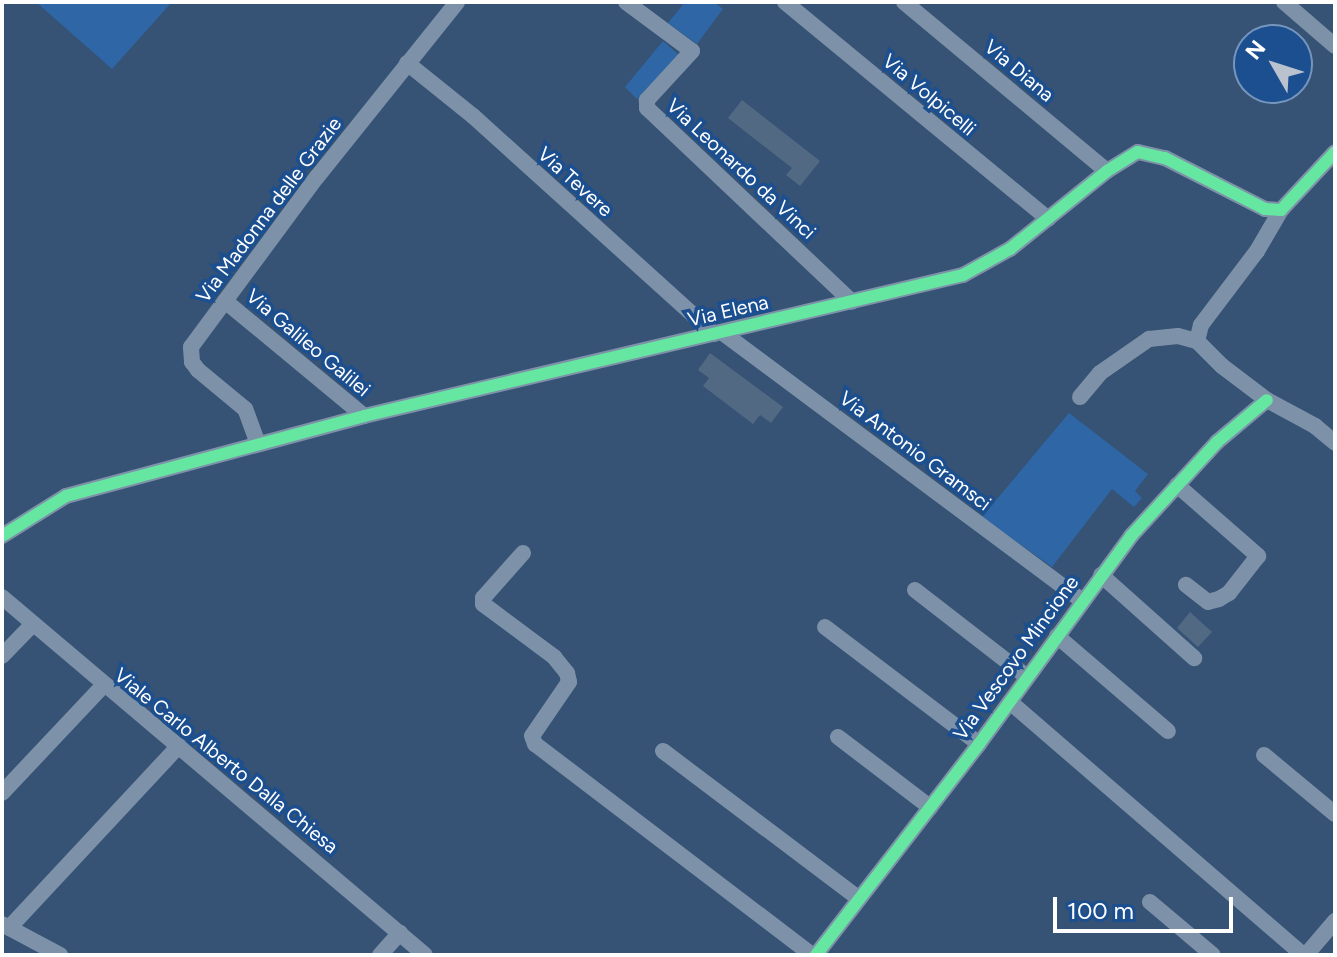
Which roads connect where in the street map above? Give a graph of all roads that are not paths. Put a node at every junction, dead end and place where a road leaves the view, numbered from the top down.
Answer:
1 (457, 2) edge
2 (626, 2) edge
3 (785, 2) edge
4 (904, 2) edge
5 (1284, 2) edge
6 (1335, 46) edge
7 (407, 63) junction
8 (1335, 152) edge
9 (1107, 171) junction
10 (1281, 210) junction
11 (1048, 219) junction
12 (225, 301) junction
13 (852, 302) junction
14 (719, 334) junction
15 (1197, 341) junction
16 (1080, 397) dead end
17 (1267, 400) junction
18 (364, 416) junction
19 (1335, 443) edge
20 (258, 444) junction
21 (1177, 485) junction
22 (2, 536) edge
23 (523, 553) dead end
24 (1101, 575) junction
25 (1186, 585) dead end
26 (915, 590) dead end
27 (2, 597) edge
28 (1083, 601) junction
29 (33, 624) junction
30 (825, 627) dead end
31 (1057, 636) junction
32 (2, 656) edge
33 (1194, 658) dead end
34 (1027, 677) junction
35 (103, 686) junction
36 (1010, 702) junction
37 (1168, 731) dead end
38 (838, 737) dead end
39 (979, 744) junction
40 (179, 746) junction
41 (663, 751) dead end
42 (1264, 755) dead end
43 (2, 793) edge
44 (930, 807) junction
45 (1335, 814) edge
46 (858, 898) junction
47 (1150, 902) dead end
48 (1335, 921) edge
49 (6, 926) edge
50 (400, 933) junction
51 (60, 955) edge
52 (380, 955) edge
53 (425, 955) edge
54 (814, 955) edge
55 (1213, 955) edge
56 (1305, 955) edge

1 - 7 street, Via Madonna delle Grazie
2 - 13 street, Via Leonardo da Vinci
3 - 11 street, Via Volpicelli
4 - 9 street, Via Diana
5 - 6 street
7 - 12 street, Via Madonna delle Grazie
7 - 14 street, Via Tevere
8 - 10 street
9 - 10 street, Via Elena
9 - 11 street, Via Elena
10 - 15 street
11 - 13 street, Via Elena
12 - 18 street, Via Galileo Galilei
12 - 20 street, Via Madonna delle Grazie
13 - 14 street, Via Elena
14 - 18 street, Via Elena
14 - 28 street, Via Antonio Gramsci
15 - 16 street
15 - 17 street
17 - 19 street
17 - 21 street, Via Vescovo Mincione
18 - 20 street, Via Elena
20 - 22 street, Via Elena
21 - 24 street, Via Vescovo Mincione
21 - 25 street
23 - 54 street
24 - 28 street, Via Vescovo Mincione
24 - 33 street
26 - 34 street
27 - 29 street, Viale Carlo Alberto Dalla Chiesa
28 - 31 street, Via Vescovo Mincione
29 - 32 street
29 - 35 street, Viale Carlo Alberto Dalla Chiesa
30 - 39 street
31 - 34 street, Via Vescovo Mincione
31 - 37 street
34 - 36 street, Via Vescovo Mincione
35 - 40 street, Viale Carlo Alberto Dalla Chiesa
35 - 43 street
36 - 39 street, Via Vescovo Mincione
36 - 56 street
38 - 44 street
39 - 44 street, Via Vescovo Mincione
40 - 49 street
40 - 50 street, Viale Carlo Alberto Dalla Chiesa
41 - 46 street
42 - 45 street
44 - 46 street, Via Vescovo Mincione
46 - 54 street, Via Vescovo Mincione
47 - 55 street
48 - 56 street
49 - 51 street
50 - 52 street
50 - 53 street, Viale Carlo Alberto Dalla Chiesa

